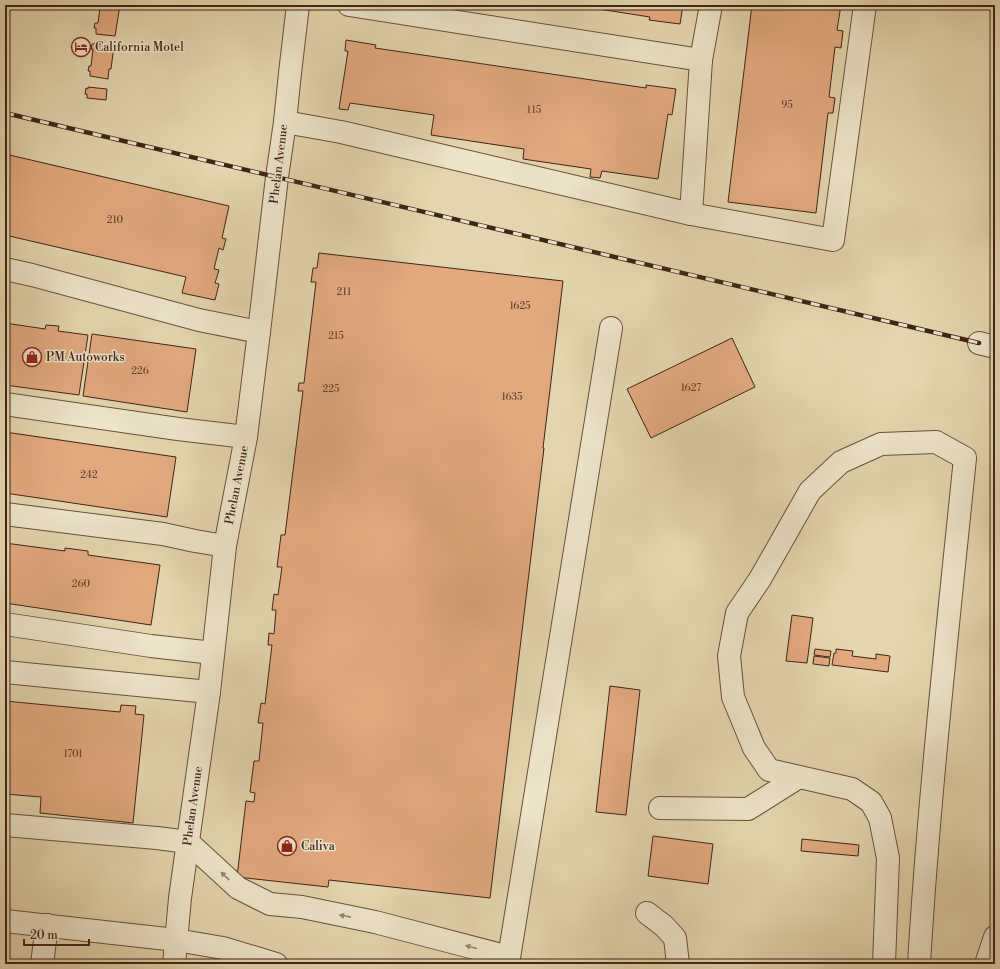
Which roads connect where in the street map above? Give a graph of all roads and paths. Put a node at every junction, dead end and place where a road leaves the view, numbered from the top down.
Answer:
1 (298, 5) edge
2 (349, 5) edge
3 (711, 5) edge
4 (865, 5) edge
5 (701, 60) junction
6 (285, 122) junction
7 (692, 214) junction
8 (5, 269) edge
9 (611, 328) dead end
10 (259, 332) junction
11 (5, 404) edge
12 (246, 437) junction
13 (5, 514) edge
14 (226, 546) junction
15 (5, 624) edge
16 (213, 653) junction
17 (5, 672) edge
18 (209, 692) junction
19 (799, 777) junction
20 (660, 808) dead end
21 (5, 825) edge
22 (188, 842) junction
23 (647, 913) dead end
24 (5, 921) edge
25 (47, 925) junction
26 (995, 937) edge
27 (176, 940) junction
28 (509, 961) edge
29 (42, 964) edge
30 (174, 964) edge
31 (276, 964) edge
32 (678, 964) edge
33 (884, 964) edge
34 (919, 964) edge
35 (986, 964) edge

1 - 6 street, Phelan Avenue
2 - 5 street
3 - 5 street
4 - 7 street
5 - 7 street
6 - 7 street
6 - 10 street, Phelan Avenue
8 - 10 street
9 - 28 street
10 - 12 street, Phelan Avenue
11 - 12 street
12 - 14 street, Phelan Avenue
13 - 14 street
14 - 16 street, Phelan Avenue
15 - 16 street
16 - 18 street, Phelan Avenue
17 - 18 street
18 - 22 street, Phelan Avenue
19 - 20 street
19 - 33 street
19 - 34 street
21 - 22 street
22 - 27 street, Phelan Avenue
28 -> 22 street
23 - 32 street
24 - 25 street
25 - 27 street
25 - 29 street
26 - 35 street
27 - 30 street, Phelan Avenue
27 - 31 street

